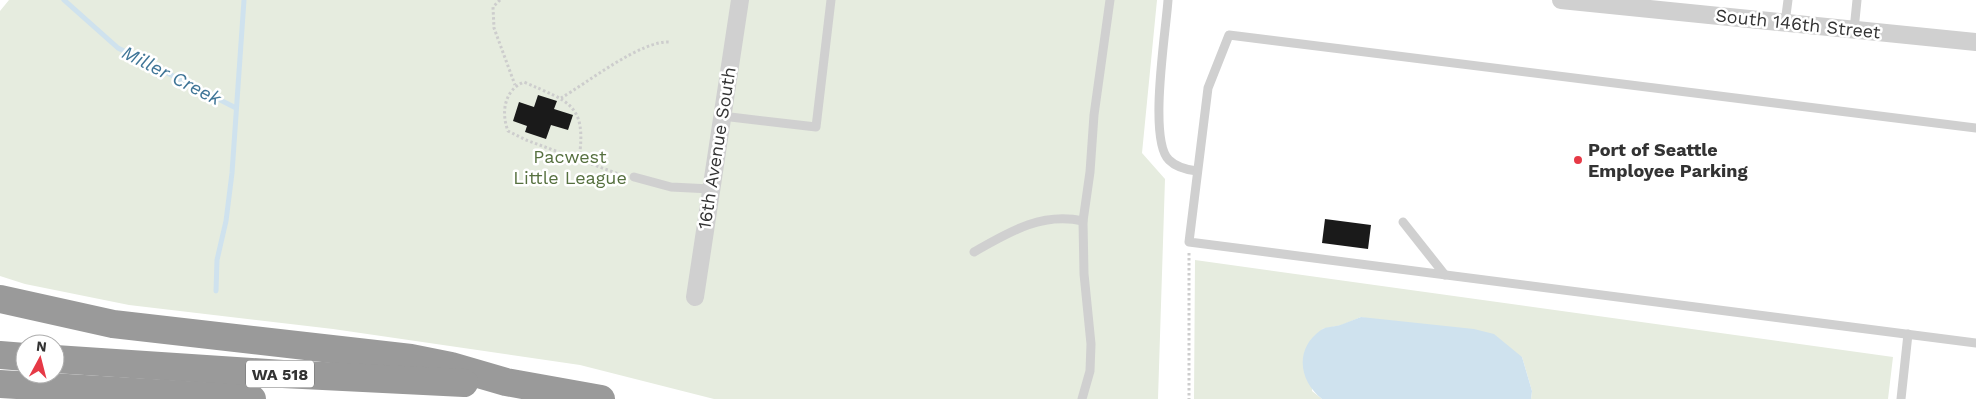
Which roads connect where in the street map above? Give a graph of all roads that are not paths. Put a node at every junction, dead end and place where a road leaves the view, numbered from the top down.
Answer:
1 (740, 0) edge
2 (831, 0) edge
3 (1110, 0) edge
4 (1168, 0) edge
5 (1561, 0) edge
6 (1788, 0) edge
7 (1857, 0) edge
8 (1630, 4) edge
9 (1785, 23) junction
10 (1854, 30) junction
11 (1976, 42) edge
12 (722, 116) junction
13 (1976, 128) edge
14 (1198, 171) junction
15 (634, 177) road end
16 (711, 189) junction
17 (1083, 221) junction
18 (1403, 222) dead end
19 (974, 252) dead end
20 (1445, 275) junction
21 (695, 297) dead end
22 (0, 299) edge
23 (1908, 334) junction
24 (1976, 343) edge
25 (0, 355) edge
26 (15, 356) edge
27 (65, 360) edge
28 (506, 382) junction
29 (0, 384) edge
30 (252, 399) edge
31 (601, 399) edge
32 (1082, 399) edge
33 (1901, 399) edge

1 - 12 street, 16th Avenue South
2 - 12 lane
3 - 17 lane
4 - 14 lane
5 - 8 street, South 146th Street
6 - 9 lane
7 - 10 lane
8 - 9 street, South 146th Street
9 - 10 street, South 146th Street
10 - 11 street, South 146th Street
12 - 16 street, 16th Avenue South
13 - 14 lane
14 - 20 lane
15 - 16 lane
16 - 21 street, 16th Avenue South
17 - 19 lane
17 - 32 lane
18 - 20 lane
20 - 23 lane
22 - 28 highway
23 - 24 lane
23 - 33 lane
25 - 26 highway
27 - 28 highway, WA 518
28 - 31 highway, WA 518
29 - 30 highway, WA 518

